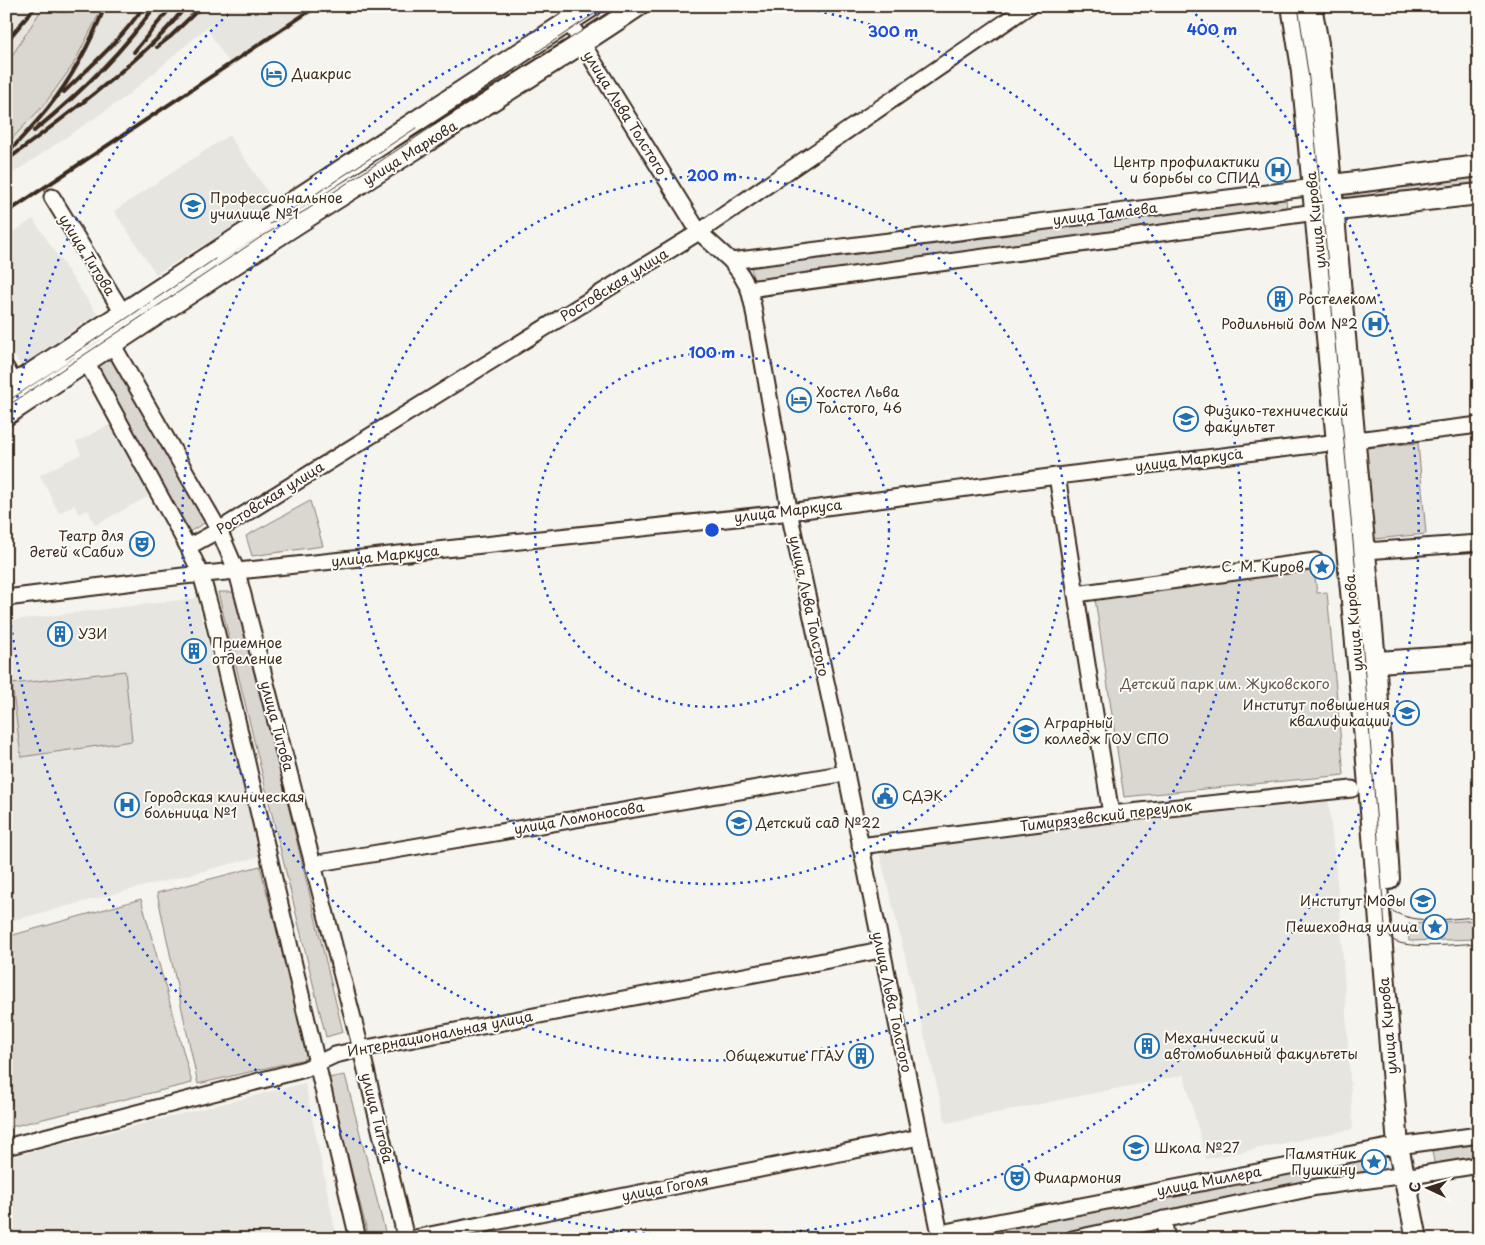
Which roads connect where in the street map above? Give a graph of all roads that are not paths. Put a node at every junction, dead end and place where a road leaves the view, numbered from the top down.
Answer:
1 (592, 6) edge
2 (638, 6) edge
3 (1029, 6) edge
4 (1292, 6) edge
5 (1311, 6) edge
6 (569, 22) junction
7 (582, 43) junction
8 (1479, 166) edge
9 (1322, 186) junction
10 (1479, 194) edge
11 (52, 197) dead end
12 (1325, 211) junction
13 (699, 232) junction
14 (731, 261) junction
15 (749, 289) junction
16 (123, 313) junction
17 (102, 327) junction
18 (113, 345) junction
19 (81, 352) junction
20 (9, 381) edge
21 (6, 416) edge
22 (1479, 425) edge
23 (1347, 441) junction
24 (1057, 476) junction
25 (789, 511) junction
26 (219, 530) junction
27 (1479, 542) edge
28 (188, 547) junction
29 (1364, 551) junction
30 (1316, 561) dead end
31 (237, 572) junction
32 (201, 574) junction
33 (1076, 594) junction
34 (6, 598) edge
35 (1479, 655) edge
36 (1366, 662) junction
37 (846, 773) junction
38 (1352, 789) dead end
39 (1111, 814) junction
40 (860, 846) junction
41 (313, 864) junction
42 (881, 950) junction
43 (360, 1049) junction
44 (317, 1063) junction
45 (1479, 1135) edge
46 (920, 1137) junction
47 (1404, 1145) junction
48 (6, 1147) edge
49 (1479, 1165) edge
50 (1410, 1176) junction
51 (1163, 1219) junction
52 (940, 1236) edge
53 (358, 1239) edge
54 (406, 1239) edge
55 (410, 1239) edge
56 (1072, 1239) edge
57 (1167, 1239) edge
58 (1417, 1239) edge
59 (1429, 1239) edge

1 - 6 main road, улица Маркова
2 - 7 main road, улица Маркова
3 - 13 street, Ростовская улица
4 - 9 main road, улица Кирова
5 - 9 main road, улица Кирова
6 - 7 street, улица Льва Толстого
6 - 16 main road, улица Маркова
7 - 13 street, улица Льва Толстого
7 - 18 main road, улица Маркова
8 - 9 main road, улица Тамаева
9 - 12 main road, улица Кирова
9 - 14 street, улица Тамаева
10 - 12 main road, улица Тамаева
11 - 16 street, улица Титова
12 - 15 street, улица Тамаева
12 - 23 main road, улица Кирова
13 - 14 street, улица Льва Толстого
13 - 26 street, Ростовская улица
14 - 15 street, улица Льва Толстого
15 - 25 street, улица Льва Толстого
16 - 17 main road, улица Маркова
17 - 18 street, улица Титова
17 - 19 main road, улица Маркова
18 - 19 main road, улица Маркова
18 - 26 street, улица Титова
19 - 20 main road, улица Маркова
19 - 21 main road, улица Маркова
19 - 28 street
22 - 23 street, улица Маркуса
23 - 24 street, улица Маркуса
23 - 29 main road, улица Кирова
23 - 36 main road, улица Кирова
24 - 25 street, улица Маркуса
24 - 33 street
25 - 31 street, улица Маркуса
25 - 37 street, улица Льва Толстого
26 - 28 street, Ростовская улица
26 - 31 street, улица Титова
27 - 29 street
28 - 32 street
29 - 36 main road, улица Кирова
30 - 33 street
31 - 32 street, улица Маркуса
31 - 41 street, улица Титова
32 - 34 street, улица Маркуса
32 - 44 street
33 - 39 street
35 - 36 main road
36 - 47 main road, улица Кирова
37 - 40 street, улица Льва Толстого
37 - 41 street, улица Ломоносова
38 - 39 street, Тимирязевский переулок
39 - 40 street, Тимирязевский переулок
40 - 42 street, улица Льва Толстого
41 - 43 street, улица Титова
42 - 43 street, Интернациональная улица
42 - 46 street, улица Льва Толстого
43 - 44 street, Интернациональная улица
43 - 54 street, улица Титова
44 - 48 street, Интернациональная улица
44 - 53 street
45 - 47 street, улица Миллера
46 - 52 street, улица Льва Толстого
46 - 55 street, улица Гоголя
47 - 50 main road, улица Кирова
47 - 52 street, улица Миллера
49 - 50 street, улица Миллера
50 - 51 street, улица Миллера
50 - 58 main road, улица Кирова
50 - 59 main road, улица Кирова
51 - 56 street, улица Миллера
51 - 57 street

